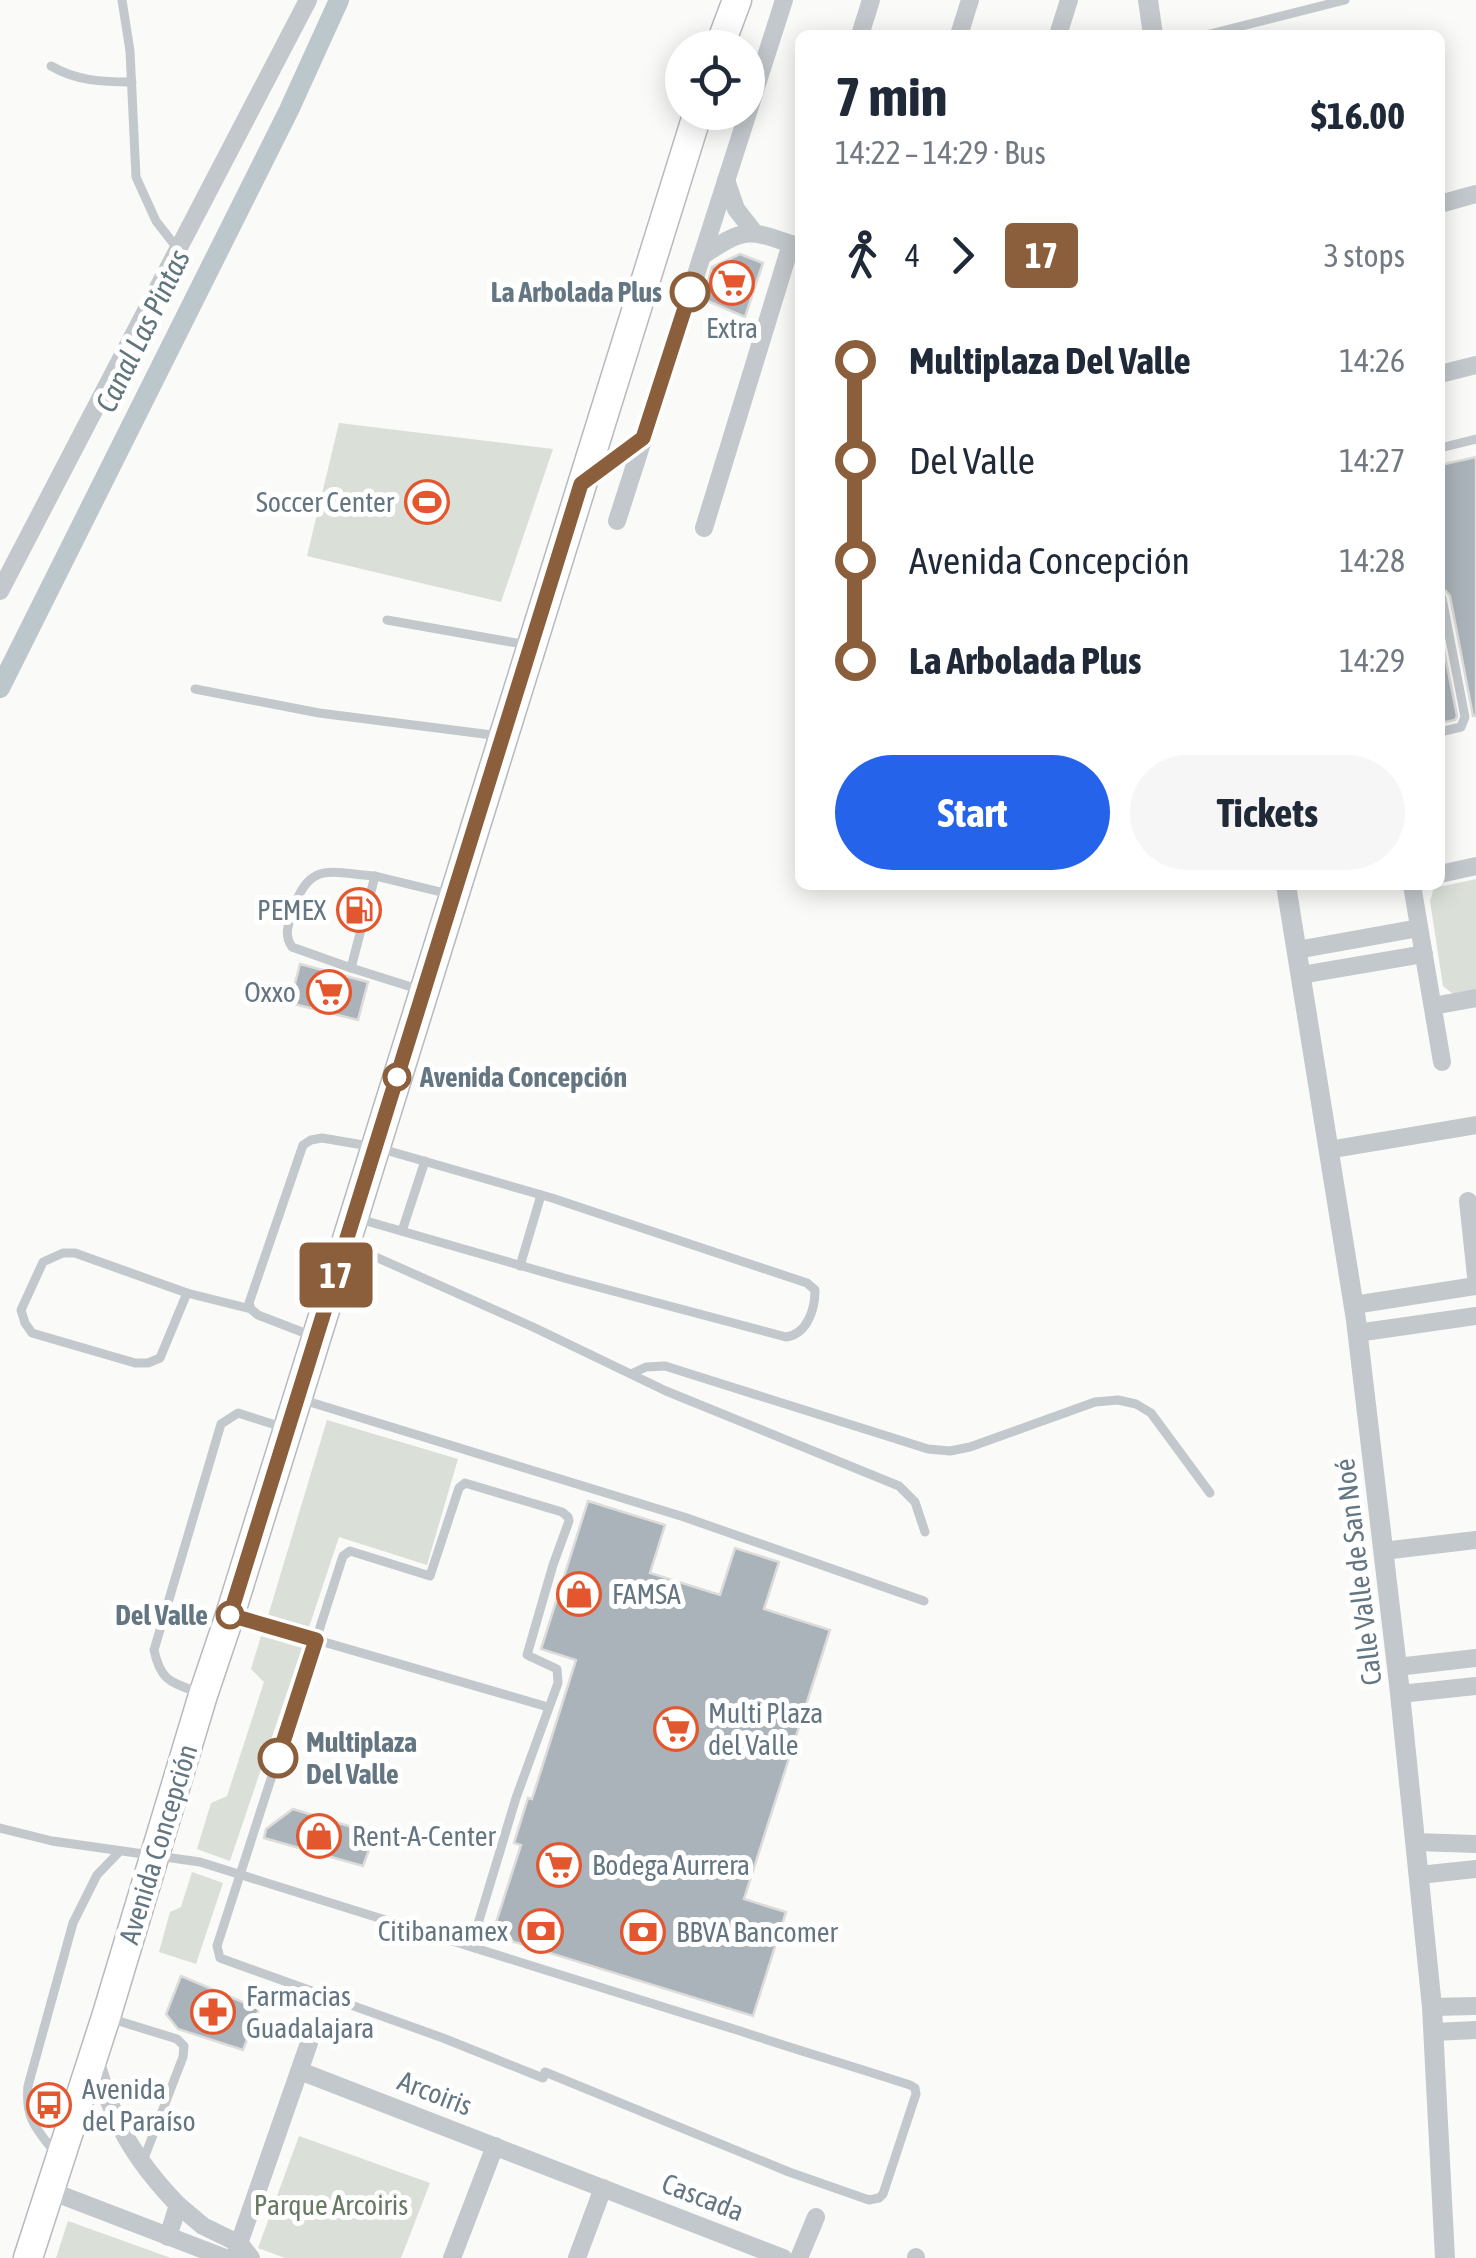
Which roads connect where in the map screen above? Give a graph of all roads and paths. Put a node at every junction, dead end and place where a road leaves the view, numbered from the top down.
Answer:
1 (122, 0) edge
2 (308, 0) edge
3 (737, 0) edge
4 (784, 0) edge
5 (871, 0) edge
6 (970, 0) edge
7 (1069, 0) edge
8 (1148, 0) edge
9 (1345, 0) edge
10 (726, 30) edge
11 (862, 30) edge
12 (961, 30) edge
13 (1060, 30) edge
14 (1153, 30) edge
15 (1226, 30) edge
16 (51, 66) dead end
17 (132, 82) junction
18 (692, 130) edge
19 (726, 180) junction
20 (1476, 194) edge
21 (1445, 203) edge
22 (1476, 211) edge
23 (754, 232) junction
24 (795, 245) edge
25 (178, 250) junction
26 (702, 256) junction
27 (1476, 365) edge
28 (1445, 373) edge
29 (643, 438) junction
30 (1476, 439) edge
31 (1445, 447) edge
32 (581, 484) junction
33 (617, 521) dead end
34 (704, 528) dead end
35 (0, 592) edge
36 (1445, 614) edge
37 (387, 620) dead end
38 (531, 645) junction
39 (195, 690) dead end
40 (1445, 731) edge
41 (502, 737) junction
42 (1476, 866) edge
43 (1445, 873) edge
44 (374, 876) junction
45 (1287, 890) edge
46 (1413, 890) edge
47 (453, 896) junction
48 (1419, 928) junction
49 (1297, 950) junction
50 (1424, 954) junction
51 (351, 968) junction
52 (1301, 975) junction
53 (424, 990) junction
54 (1476, 998) edge
55 (1433, 1006) junction
56 (1442, 1062) dead end
57 (1476, 1124) edge
58 (376, 1147) junction
59 (1328, 1150) junction
60 (425, 1161) junction
61 (540, 1195) junction
62 (1468, 1201) dead end
63 (350, 1231) junction
64 (402, 1232) junction
65 (1475, 1253) edge
66 (520, 1266) junction
67 (1476, 1276) edge
68 (1476, 1286) edge
69 (186, 1293) junction
70 (1354, 1305) junction
71 (251, 1309) junction
72 (1476, 1316) edge
73 (1358, 1333) junction
74 (316, 1337) junction
75 (631, 1374) junction
76 (297, 1398) junction
77 (288, 1429) junction
78 (1210, 1493) dead end
79 (925, 1532) dead end
80 (1476, 1540) edge
81 (1383, 1551) junction
82 (924, 1601) dead end
83 (230, 1615) junction
84 (316, 1640) junction
85 (1476, 1658) edge
86 (1396, 1668) junction
87 (1476, 1686) edge
88 (1400, 1694) junction
89 (203, 1695) junction
90 (548, 1707) junction
91 (0, 1828) edge
92 (1415, 1842) junction
93 (1476, 1844) edge
94 (120, 1851) junction
95 (156, 1856) junction
96 (1476, 1868) edge
97 (240, 1875) junction
98 (1418, 1875) junction
99 (470, 1947) junction
100 (1476, 2006) edge
101 (1432, 2007) junction
102 (106, 2017) junction
103 (1476, 2030) edge
104 (1434, 2032) junction
105 (309, 2043) dead end
106 (94, 2054) junction
107 (300, 2071) junction
108 (494, 2146) junction
109 (59, 2158) junction
110 (142, 2164) junction
111 (603, 2188) junction
112 (48, 2190) junction
113 (178, 2205) junction
114 (816, 2216) dead end
115 (168, 2237) junction
116 (242, 2253) edge
117 (28, 2258) edge
118 (225, 2258) edge
119 (452, 2258) edge
120 (577, 2258) edge
121 (783, 2258) edge
122 (800, 2258) edge
123 (1445, 2258) edge

1 - 17 lane
2 - 25 street
3 - 10 main road
4 - 19 street
5 - 11 street
6 - 12 street
7 - 13 street
8 - 14 street
9 - 15 lane
16 - 17 lane
17 - 25 lane
18 - 32 main road, Avenida Concepción
19 - 23 street
19 - 26 street
20 - 21 street
20 - 22 street
23 - 24 street
23 - 26 street
24 - 34 street
25 - 35 street
26 - 29 street
27 - 28 street
29 - 32 street
29 - 33 street
30 - 31 lane
32 - 38 main road, Avenida Concepción
36 - 40 lane
37 - 38 lane
38 - 41 main road, Avenida Concepción
39 - 41 lane
41 - 47 main road, Avenida Concepción
42 - 43 street
44 - 47 lane
44 - 51 lane
44 - 51 lane
45 - 49 street, Calle Valle de San Noé
46 - 48 street
47 - 53 main road, Avenida Concepción
48 - 49 street
48 - 50 street
49 - 52 street, Calle Valle de San Noé
50 - 52 street
50 - 55 street
51 - 53 lane
52 - 59 street, Calle Valle de San Noé
53 - 58 main road, Avenida Concepción
54 - 55 street
55 - 56 street
57 - 59 street
58 - 60 lane
58 - 63 main road, Avenida Concepción
58 - 71 lane
59 - 70 street, Calle Valle de San Noé
60 - 61 lane
60 - 64 lane
61 - 66 lane
61 - 66 lane
62 - 65 street
63 - 64 lane
63 - 74 main road, Avenida Concepción
63 - 75 lane
64 - 66 lane
65 - 67 street
68 - 70 street
69 - 69 lane
69 - 71 lane
70 - 73 street, Calle Valle de San Noé
71 - 74 lane
72 - 73 street
73 - 81 street, Calle Valle de San Noé
74 - 76 main road, Avenida Concepción
75 - 78 lane
75 - 79 lane
76 - 77 main road, Avenida Concepción
76 - 82 lane
77 - 83 main road, Avenida Concepción
77 - 89 lane
80 - 81 street
81 - 86 street, Calle Valle de San Noé
83 - 84 lane
83 - 89 main road, Avenida Concepción
84 - 90 lane
84 - 90 lane
84 - 97 lane
85 - 86 street
86 - 88 street, Calle Valle de San Noé
87 - 88 street
88 - 92 street, Calle Valle de San Noé
89 - 95 main road, Avenida Concepción
90 - 99 lane
91 - 94 lane
92 - 93 street
92 - 98 street, Calle Valle de San Noé
94 - 95 lane
94 - 109 lane
95 - 97 lane
95 - 102 main road, Avenida Concepción
96 - 98 street
97 - 99 lane
97 - 99 lane
98 - 101 street, Calle Valle de San Noé
100 - 101 street
101 - 104 street, Calle Valle de San Noé
102 - 106 main road, Avenida Concepción
102 - 110 lane
103 - 104 street
104 - 123 street, Calle Valle de San Noé
105 - 107 street
106 - 109 main road, Avenida Concepción
106 - 110 street
107 - 108 street, Arcoiris
107 - 116 street
108 - 111 street, Cascada
108 - 119 street, Arcoiris
109 - 112 main road, Avenida Concepción
110 - 113 street
111 - 120 street
111 - 121 street, Cascada
112 - 115 street
112 - 117 main road, Avenida Concepción
113 - 115 street
113 - 116 street
114 - 122 street
115 - 118 street

